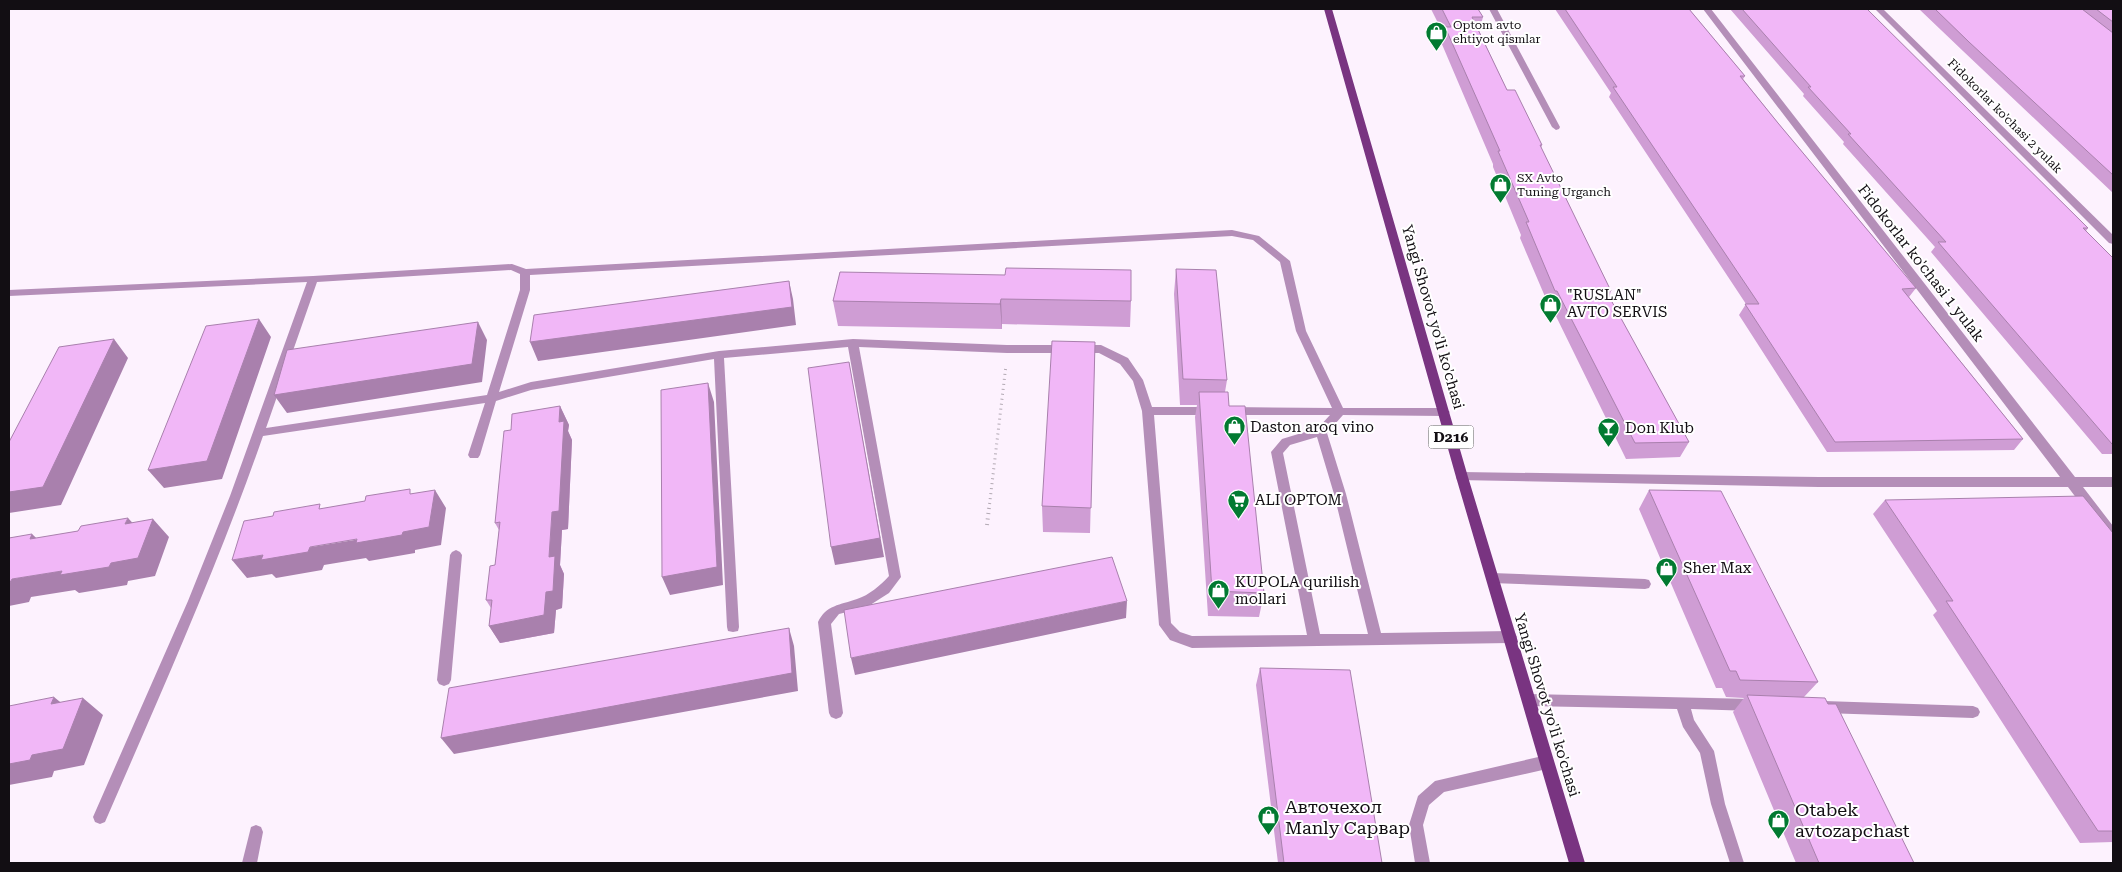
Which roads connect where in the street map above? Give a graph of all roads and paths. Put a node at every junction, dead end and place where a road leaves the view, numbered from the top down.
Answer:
1 (1328, 9) edge
2 (1493, 9) edge
3 (1707, 9) edge
4 (1878, 9) edge
5 (1556, 127) dead end
6 (2113, 241) edge
7 (525, 272) junction
8 (313, 279) junction
9 (9, 293) edge
10 (853, 343) junction
11 (1007, 349) junction
12 (720, 355) junction
13 (492, 398) junction
14 (1148, 411) junction
15 (1340, 412) junction
16 (1444, 412) junction
17 (1321, 431) junction
18 (258, 433) junction
19 (474, 456) dead end
20 (1462, 477) junction
21 (2070, 482) junction
22 (2113, 482) edge
23 (987, 525) dead end
24 (2113, 536) edge
25 (456, 555) dead end
26 (1492, 578) junction
27 (1645, 584) dead end
28 (733, 627) dead end
29 (1510, 637) junction
30 (1315, 640) junction
31 (1376, 640) junction
32 (444, 680) dead end
33 (1529, 700) junction
34 (1682, 703) junction
35 (1770, 706) edge
36 (1808, 707) edge
37 (1973, 712) dead end
38 (836, 713) dead end
39 (1547, 762) junction
40 (100, 817) dead end
41 (256, 832) dead end
42 (249, 863) edge
43 (1422, 863) edge
44 (1577, 863) edge
45 (1737, 863) edge

1 - 16 main road, Yangi Shovot yo'li ko'chasi / D216
2 - 5 lane
3 - 21 street, Fidokorlar ko'chasi 1 yulak
4 - 6 street, Fidokorlar ko'chasi 2 yulak
7 - 8 lane
7 - 13 lane
7 - 15 lane
8 - 9 lane
8 - 18 lane
10 - 11 lane
10 - 12 lane
10 - 38 lane
11 - 14 lane
11 - 23 path
12 - 13 lane
12 - 28 lane
13 - 18 lane
13 - 19 lane
14 - 15 lane
14 - 30 lane
15 - 16 lane
15 - 17 lane
16 - 20 main road, Yangi Shovot yo'li ko'chasi / D216
17 - 30 lane
17 - 31 lane
18 - 40 lane
20 - 21 street
20 - 26 main road, Yangi Shovot yo'li ko'chasi / D216
21 - 22 street
21 - 24 street, Fidokorlar ko'chasi 1 yulak
25 - 32 lane
26 - 27 lane
26 - 29 main road, Yangi Shovot yo'li ko'chasi / D216
29 - 31 lane
29 - 33 main road, Yangi Shovot yo'li ko'chasi / D216
30 - 31 lane
33 - 34 lane
33 - 39 main road, Yangi Shovot yo'li ko'chasi / D216
34 - 35 lane
34 - 45 lane
36 - 37 lane
39 - 43 lane
39 - 44 main road, Yangi Shovot yo'li ko'chasi / D216
41 - 42 lane

